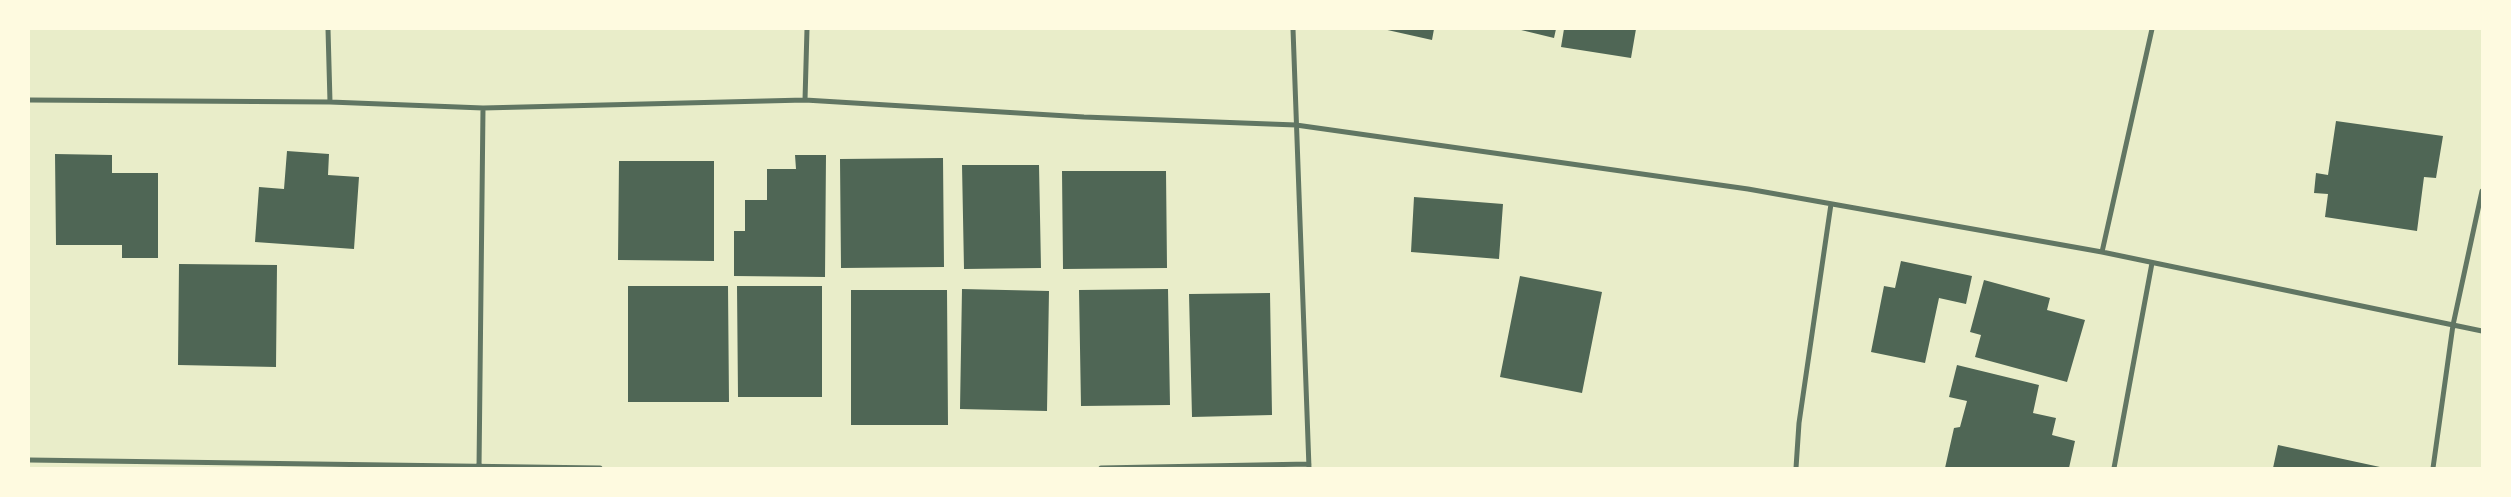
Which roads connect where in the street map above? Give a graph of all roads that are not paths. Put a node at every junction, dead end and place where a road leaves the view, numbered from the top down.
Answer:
1 (328, 29) edge
2 (807, 29) edge
3 (1293, 29) edge
4 (2152, 29) edge
5 (29, 100) edge
6 (805, 100) junction
7 (330, 102) junction
8 (483, 108) junction
9 (1296, 125) junction
10 (2482, 191) edge
11 (1831, 204) junction
12 (2102, 252) junction
13 (2152, 263) junction
14 (2454, 325) junction
15 (2482, 331) edge
16 (29, 460) edge
17 (1309, 466) edge
18 (479, 468) edge
19 (600, 468) edge
20 (1101, 468) edge
21 (1796, 468) edge
22 (2114, 468) edge
23 (2433, 468) edge

1 - 7 street
2 - 6 street
3 - 9 street
4 - 12 street
5 - 7 street
6 - 8 street
6 - 9 street
7 - 8 street
8 - 18 street
9 - 11 street
9 - 17 street
10 - 14 street
11 - 12 street
11 - 21 street
12 - 13 street
13 - 14 street
13 - 22 street
14 - 15 street
14 - 23 street
16 - 18 street
17 - 20 street
18 - 19 street

